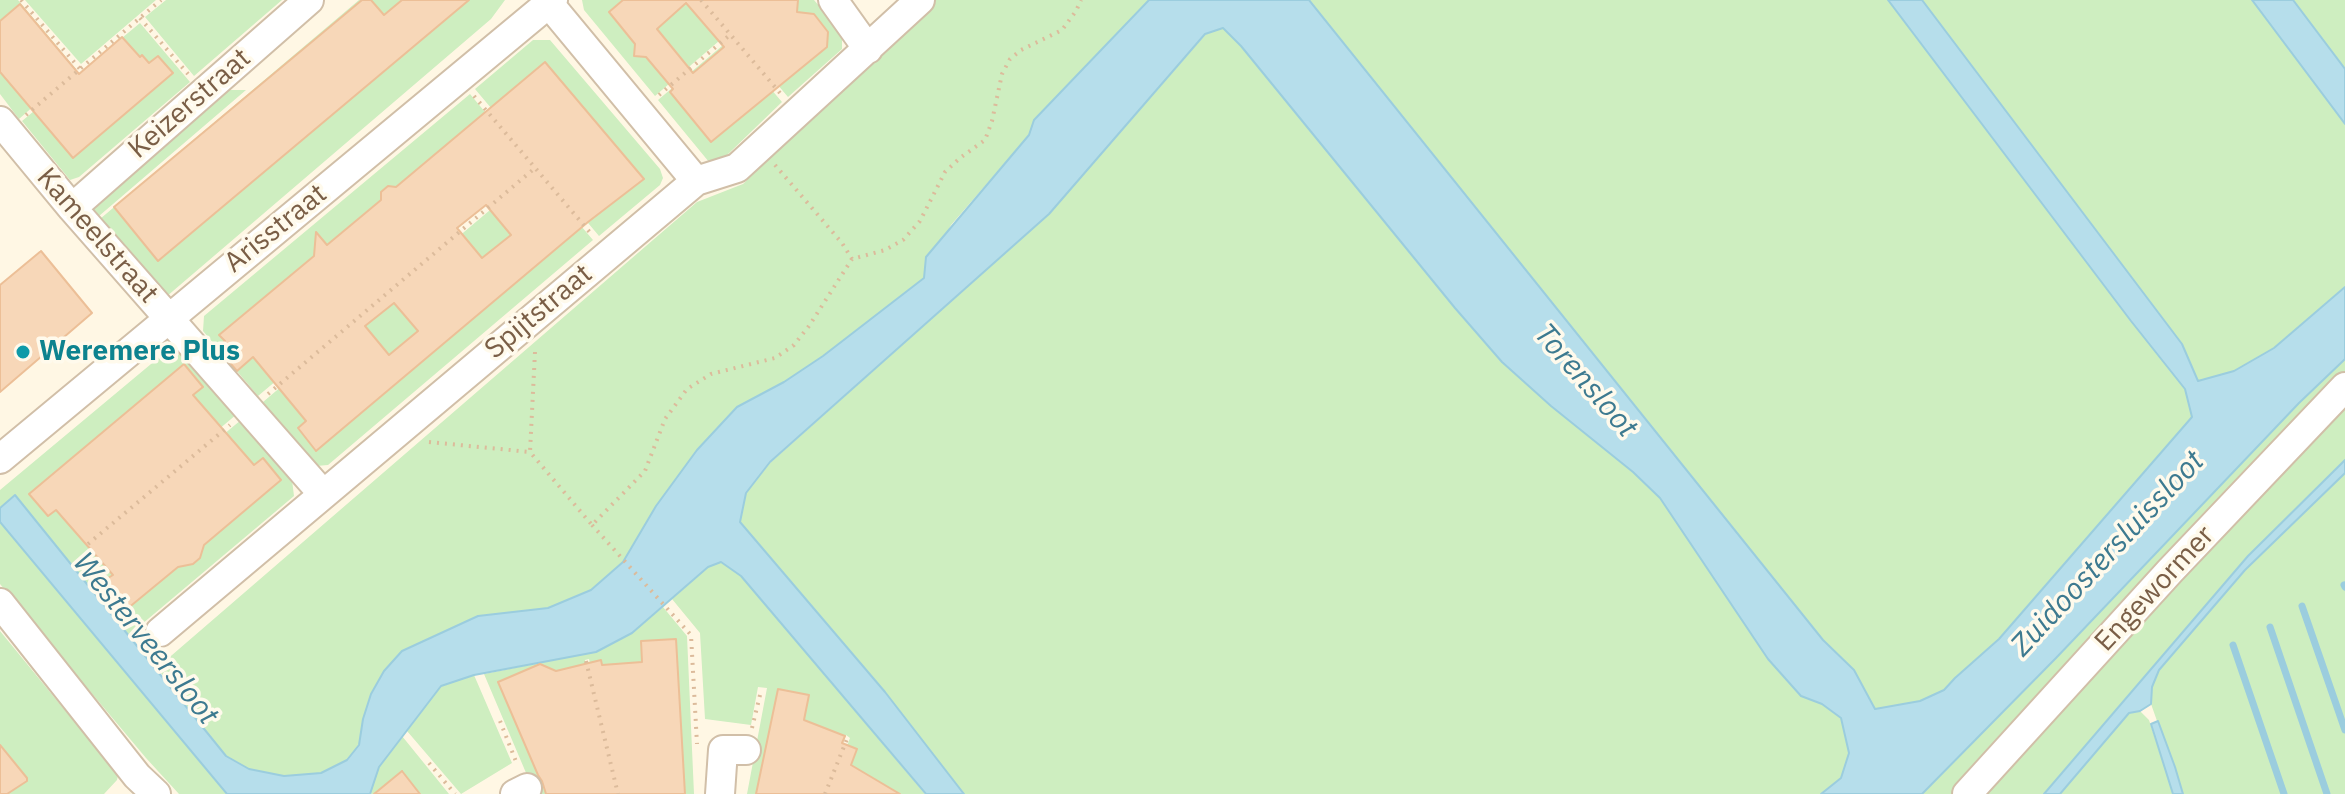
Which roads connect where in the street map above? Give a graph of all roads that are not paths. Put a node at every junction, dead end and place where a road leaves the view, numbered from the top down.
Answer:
1 (309, 0) edge
2 (833, 0) edge
3 (920, 0) edge
4 (549, 1) edge
5 (868, 49) junction
6 (4, 126) edge
7 (696, 181) junction
8 (72, 208) junction
9 (168, 318) junction
10 (2345, 387) edge
11 (0, 459) edge
12 (323, 494) junction
13 (0, 603) edge
14 (160, 632) dead end
15 (724, 749) road end
16 (137, 788) edge
17 (720, 794) edge
18 (1967, 794) edge

1 - 8 street, Keizerstraat
2 - 5 street
3 - 5 street, Spijtstraat
4 - 7 street
4 - 9 street, Arisstraat
5 - 7 street, Spijtstraat
6 - 8 street, Kameelstraat
7 - 12 street, Spijtstraat
8 - 9 street, Kameelstraat
9 - 11 street, Arisstraat
9 - 12 street, Kameelstraat
10 - 18 street, Engewormer
12 - 14 street, Spijtstraat
13 - 16 street
15 - 17 street

